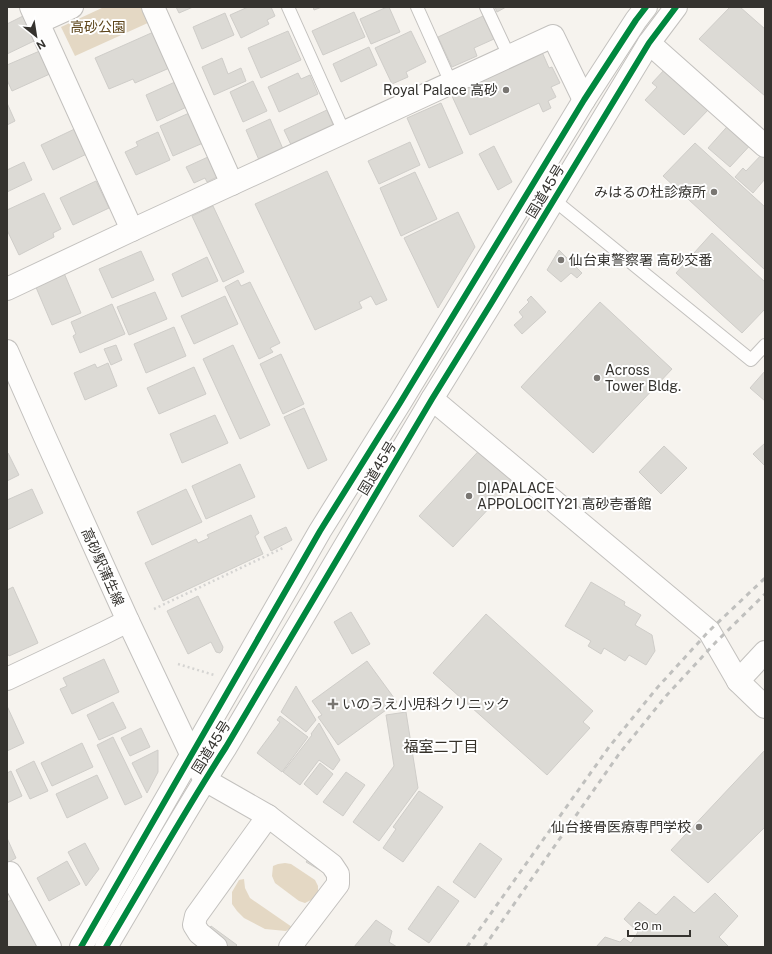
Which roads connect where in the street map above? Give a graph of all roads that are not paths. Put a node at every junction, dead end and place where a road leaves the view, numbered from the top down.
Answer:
1 (72, 7) edge
2 (152, 7) edge
3 (288, 7) edge
4 (416, 7) edge
5 (486, 7) edge
6 (646, 7) edge
7 (676, 7) edge
8 (35, 15) edge
9 (649, 44) junction
10 (508, 56) junction
11 (451, 83) junction
12 (584, 100) junction
13 (344, 132) junction
14 (765, 146) edge
15 (232, 184) junction
16 (554, 200) junction
17 (132, 230) junction
18 (7, 289) edge
19 (765, 345) edge
20 (7, 351) edge
21 (432, 400) junction
22 (128, 621) junction
23 (765, 652) edge
24 (7, 678) edge
25 (738, 681) junction
26 (765, 707) edge
27 (192, 756) junction
28 (205, 780) junction
29 (268, 816) junction
30 (7, 874) edge
31 (50, 947) edge
32 (81, 947) edge
33 (106, 947) edge
34 (216, 947) edge
35 (290, 947) edge

1 - 8 main road
2 - 15 main road
3 - 13 lane
4 - 11 lane
5 - 10 lane
6 - 12 main road, 国道45号
7 - 9 main road, 国道45号
8 - 17 main road
9 - 14 main road
9 - 16 main road, 国道45号
10 - 11 main road
10 - 12 main road
11 - 13 main road
12 - 27 main road, 国道45号
13 - 15 main road
15 - 17 main road
16 - 19 lane
16 - 21 main road, 国道45号
17 - 18 main road
20 - 22 main road, 高砂駅蒲生線
21 - 25 main road
21 - 28 main road, 国道45号
22 - 24 main road
22 - 27 main road, 高砂駅蒲生線
23 - 25 main road
25 - 26 main road
27 - 28 main road, 高砂駅蒲生線
27 - 32 main road, 国道45号
28 - 29 main road
28 - 33 main road, 国道45号
29 - 34 main road
29 - 35 main road
30 - 31 main road

